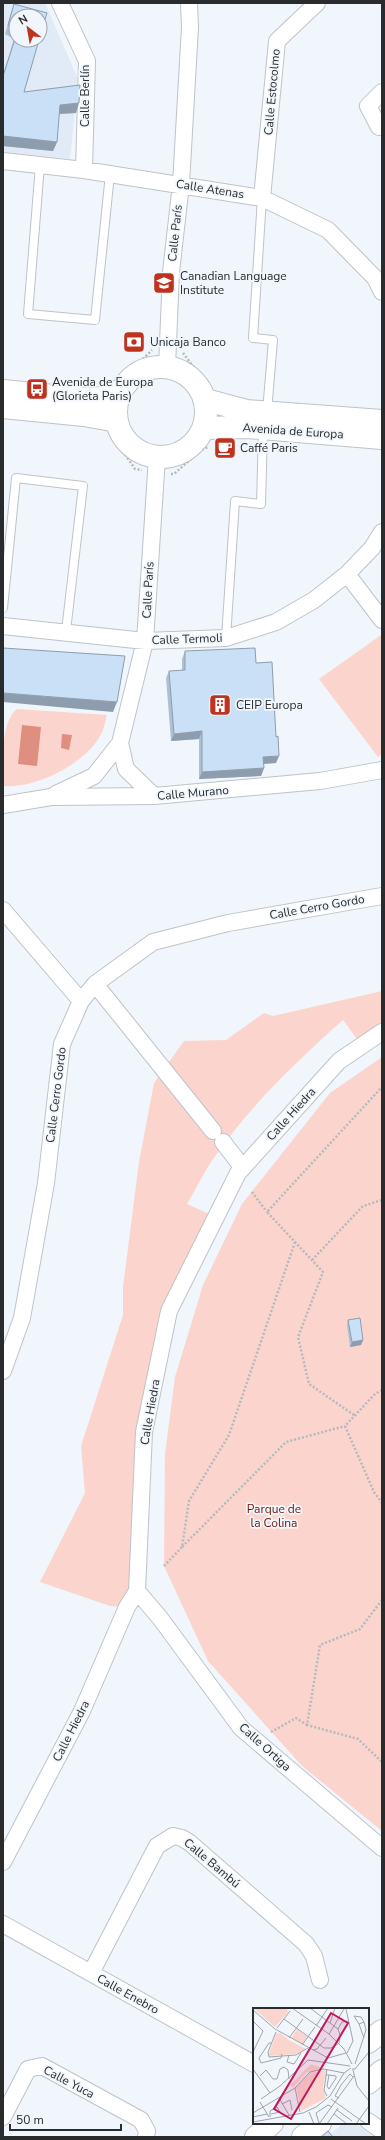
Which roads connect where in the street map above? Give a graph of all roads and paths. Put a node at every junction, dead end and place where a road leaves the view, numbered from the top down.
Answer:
1 (60, 3) edge
2 (189, 3) edge
3 (317, 3) edge
4 (382, 92) edge
5 (382, 124) edge
6 (3, 161) edge
7 (40, 166) junction
8 (84, 170) junction
9 (110, 174) junction
10 (181, 184) junction
11 (262, 198) junction
12 (378, 274) edge
13 (382, 292) edge
14 (167, 367) junction
15 (3, 392) edge
16 (119, 397) junction
17 (206, 400) junction
18 (3, 407) edge
19 (265, 420) junction
20 (117, 421) junction
21 (382, 421) edge
22 (204, 428) junction
23 (382, 438) edge
24 (157, 457) junction
25 (382, 532) edge
26 (347, 574) junction
27 (3, 608) edge
28 (382, 620) edge
29 (3, 626) edge
30 (66, 631) junction
31 (226, 638) junction
32 (145, 641) junction
33 (120, 744) junction
34 (382, 770) edge
35 (154, 796) junction
36 (51, 797) junction
37 (3, 805) edge
38 (382, 896) edge
39 (3, 910) edge
40 (95, 984) junction
41 (81, 1001) junction
42 (382, 1032) edge
43 (382, 1087) edge
44 (243, 1168) junction
45 (252, 1192) dead end
46 (382, 1200) edge
47 (267, 1212) junction
48 (294, 1242) junction
49 (312, 1260) junction
50 (3, 1371) edge
51 (382, 1390) edge
52 (354, 1414) junction
53 (345, 1426) junction
54 (382, 1503) edge
55 (182, 1547) junction
56 (164, 1566) dead end
57 (138, 1591) junction
58 (382, 1600) edge
59 (306, 1725) junction
60 (271, 1732) dead end
61 (382, 1762) edge
62 (382, 1848) edge
63 (3, 1862) edge
64 (3, 1924) edge
65 (91, 1973) junction
66 (320, 1980) dead end
67 (382, 2031) edge
68 (369, 2041) edge
69 (253, 2063) edge
70 (382, 2071) edge
71 (369, 2081) edge
72 (3, 2117) edge
73 (369, 2122) edge
74 (271, 2124) edge
75 (319, 2124) edge
76 (382, 2131) edge
77 (146, 2137) edge
78 (256, 2137) edge
79 (303, 2137) edge

1 - 8 street, Calle Berlín
2 - 10 street, Calle París
3 - 11 street, Calle Estocolmo
4 - 5 street
6 - 7 street, Calle Atenas
7 - 8 street, Calle Atenas
7 - 9 lane
8 - 9 street, Calle Atenas
9 - 10 street, Calle Atenas
10 - 11 street, Calle Atenas
10 - 14 street, Calle París
11 - 12 street, Calle Atenas
11 - 19 lane
12 - 13 street, Calle Atenas
14 - 16 main road
14 - 17 main road
15 - 16 main road
16 - 20 main road
17 - 19 main road
17 - 22 main road
18 - 20 main road
19 - 21 main road
19 - 22 main road, Avenida de Europa
19 - 23 main road, Avenida de Europa
19 - 31 lane
20 - 24 main road
22 - 24 main road
24 - 32 street, Calle París
25 - 26 street, Calle Termoli
26 - 28 street
26 - 31 street, Calle Termoli
27 - 30 lane
29 - 30 street, Calle Termoli
30 - 32 street, Calle Termoli
31 - 32 street, Calle Termoli
32 - 33 street, Calle París
33 - 35 street, Calle París
33 - 36 street, Calle París
34 - 35 street, Calle Murano
35 - 36 street, Calle Murano
36 - 37 street, Calle Murano
38 - 40 street, Calle Cerro Gordo
39 - 41 street
40 - 41 street, Calle Cerro Gordo
40 - 44 street
41 - 50 street, Calle Cerro Gordo
42 - 44 street, Calle Hiedra
43 - 47 path
44 - 57 street, Calle Hiedra
45 - 47 path
46 - 49 path
47 - 48 path
48 - 49 path
48 - 55 path
49 - 52 path
51 - 52 path
52 - 53 path
53 - 54 path
53 - 55 path
55 - 56 path
57 - 62 street, Calle Ortiga
57 - 63 street, Calle Hiedra
58 - 59 path
59 - 60 path
59 - 61 path
64 - 65 street, Calle Enebro
65 - 66 street, Calle Bambú
65 - 69 street, Calle Enebro
67 - 68 main road
70 - 71 main road
72 - 77 street, Calle Yuca
73 - 76 street
74 - 78 main road
75 - 79 main road

